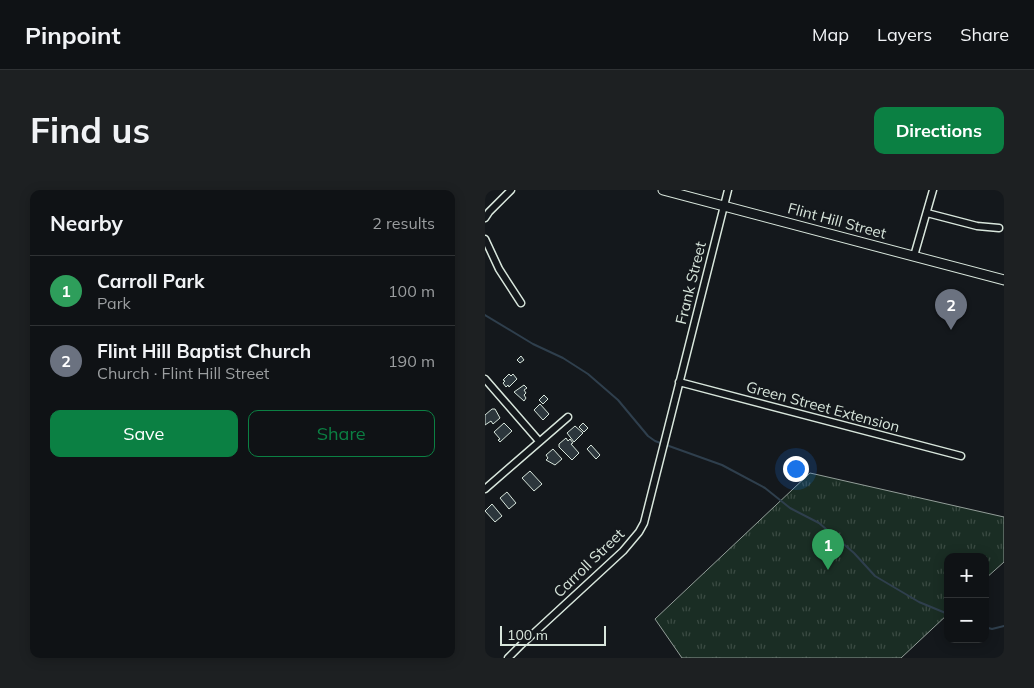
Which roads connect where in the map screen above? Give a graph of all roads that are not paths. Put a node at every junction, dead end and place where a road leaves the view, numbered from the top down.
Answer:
1 (511, 190) edge
2 (663, 190) edge
3 (728, 190) edge
4 (933, 190) edge
5 (724, 205) junction
6 (927, 214) junction
7 (485, 218) edge
8 (999, 228) dead end
9 (485, 240) edge
10 (914, 256) junction
11 (1004, 280) edge
12 (521, 303) dead end
13 (485, 379) edge
14 (679, 382) junction
15 (568, 417) dead end
16 (539, 441) junction
17 (961, 456) dead end
18 (485, 488) edge
19 (508, 658) edge

1 - 7 street
2 - 5 street, Flint Hill Street
3 - 5 street, Frank Street
4 - 6 street
5 - 10 street, Flint Hill Street
5 - 14 street, Frank Street
6 - 8 street
6 - 10 street
9 - 12 street
10 - 11 street, Flint Hill Street
13 - 16 street
14 - 17 street, Green Street Extension
14 - 19 street, Carroll Street
15 - 16 street
16 - 18 street

